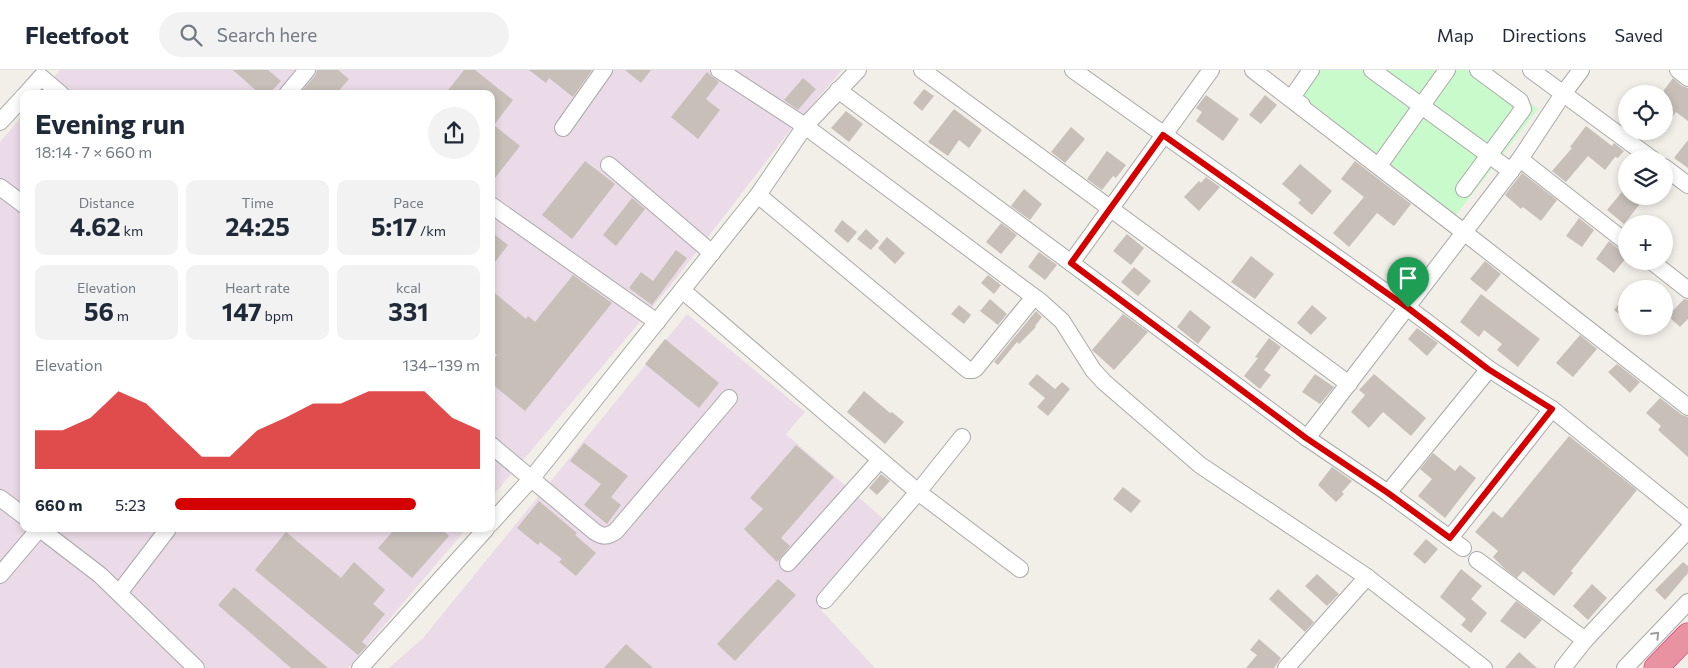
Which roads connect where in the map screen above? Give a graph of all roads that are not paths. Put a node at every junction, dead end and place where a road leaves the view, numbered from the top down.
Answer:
1 (307, 70) edge
2 (604, 70) edge
3 (719, 70) edge
4 (922, 70) edge
5 (1073, 70) edge
6 (1211, 70) edge
7 (1253, 70) edge
8 (1311, 70) edge
9 (1372, 70) edge
10 (1447, 70) edge
11 (1478, 70) edge
12 (1531, 70) edge
13 (1581, 70) edge
14 (1678, 70) edge
15 (853, 72) edge
16 (44, 74) edge
17 (1688, 78) edge
18 (30, 90) edge
19 (58, 90) edge
20 (290, 90) edge
21 (838, 90) junction
22 (1563, 94) junction
23 (20, 100) edge
24 (1421, 106) junction
25 (0, 122) edge
26 (805, 126) junction
27 (563, 128) dead end
28 (1163, 135) junction
29 (1640, 150) edge
30 (1490, 156) junction
31 (1380, 164) junction
32 (609, 165) dead end
33 (1516, 165) junction
34 (1673, 174) edge
35 (1688, 185) edge
36 (0, 187) edge
37 (1464, 190) dead end
38 (758, 195) junction
39 (20, 202) edge
40 (495, 208) edge
41 (1110, 208) junction
42 (1440, 208) dead end
43 (1465, 233) junction
44 (1618, 236) edge
45 (712, 253) junction
46 (1071, 263) junction
47 (1662, 270) edge
48 (682, 290) junction
49 (1688, 290) edge
50 (1034, 297) junction
51 (1408, 308) junction
52 (657, 322) junction
53 (1488, 369) junction
54 (1349, 384) junction
55 (729, 398) dead end
56 (1688, 407) edge
57 (1552, 409) junction
58 (962, 437) dead end
59 (1306, 438) junction
60 (495, 448) edge
61 (880, 460) junction
62 (532, 478) junction
63 (918, 492) junction
64 (1388, 493) junction
65 (0, 498) edge
66 (20, 513) edge
67 (495, 519) edge
68 (1688, 519) edge
69 (1688, 530) edge
70 (37, 532) edge
71 (44, 532) edge
72 (166, 532) edge
73 (483, 532) edge
74 (1478, 560) dead end
75 (788, 563) dead end
76 (1020, 569) dead end
77 (0, 575) edge
78 (1367, 577) junction
79 (119, 593) junction
80 (825, 600) dead end
81 (1688, 602) edge
82 (1688, 635) edge
83 (1586, 640) junction
84 (196, 668) edge
85 (360, 668) edge
86 (1286, 668) edge
87 (1484, 668) edge
88 (1563, 668) edge
89 (1625, 668) edge
90 (1656, 668) edge

1 - 20 street
2 - 27 street
3 - 26 street
4 - 41 street
5 - 28 street
6 - 28 street
7 - 43 street
8 - 31 street
9 - 24 street
10 - 24 street
11 - 30 street
12 - 22 street
13 - 22 street
14 - 17 street
15 - 21 street
16 - 18 street
16 - 19 street
21 - 26 street
21 - 46 street
22 - 29 street
22 - 33 street
23 - 25 street
24 - 30 street
24 - 31 street
26 - 38 street
26 - 50 street
28 - 41 street
28 - 51 street
30 - 33 street
30 - 37 street
31 - 42 street
32 - 45 street
33 - 43 street
33 - 44 street
34 - 35 street
36 - 39 street
38 - 45 street
38 - 50 street
40 - 52 street
41 - 46 street
41 - 54 street
43 - 51 street
43 - 56 street
45 - 48 street
46 - 59 street
47 - 49 street
48 - 52 street
48 - 61 street
50 - 78 street
51 - 53 street
51 - 54 street
52 - 62 street
53 - 57 street
53 - 64 street
54 - 59 street
55 - 62 street
57 - 64 street
57 - 68 street
58 - 63 street
59 - 64 street
60 - 62 street
61 - 63 street
61 - 75 street
62 - 67 street
63 - 76 street
63 - 80 street
65 - 66 street
69 - 83 street
70 - 77 street
71 - 79 street
72 - 79 street
73 - 85 street
74 - 83 street
78 - 86 street
78 - 87 street
79 - 84 street
89 -> 81 street
82 - 90 highway
83 - 88 street

